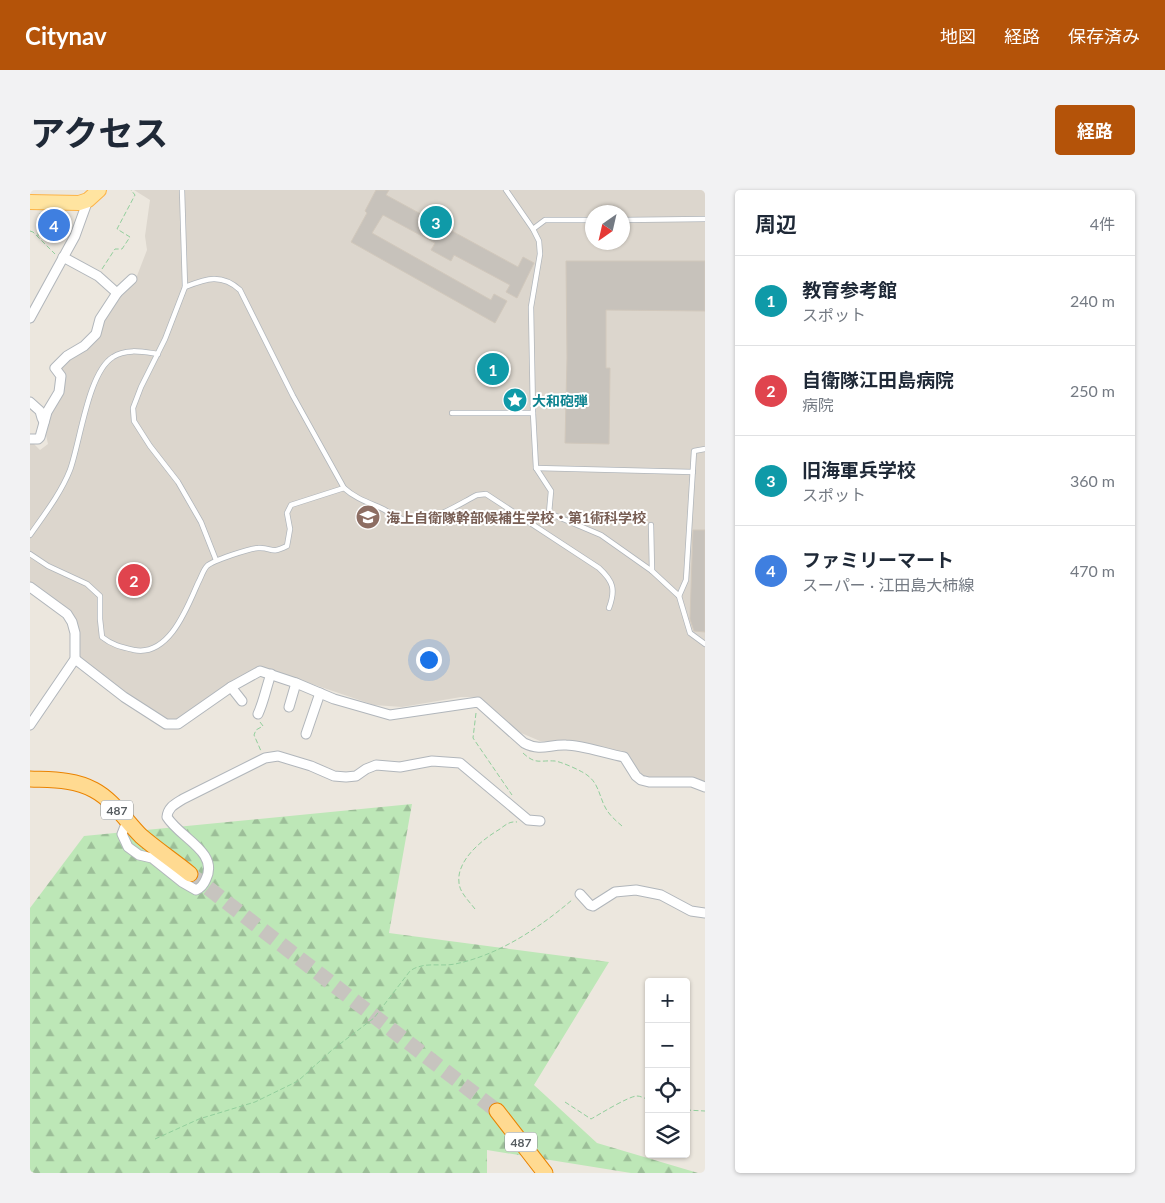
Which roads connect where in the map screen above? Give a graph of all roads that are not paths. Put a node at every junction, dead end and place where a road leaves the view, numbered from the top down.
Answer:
1 (99, 190) edge
2 (182, 190) edge
3 (508, 191) edge
4 (88, 200) junction
5 (35, 202) edge
6 (585, 220) edge
7 (630, 220) edge
8 (705, 220) edge
9 (533, 229) junction
10 (63, 257) junction
11 (132, 279) dead end
12 (186, 287) junction
13 (117, 293) junction
14 (30, 318) edge
15 (158, 354) junction
16 (30, 402) edge
17 (452, 413) dead end
18 (533, 413) junction
19 (44, 422) junction
20 (30, 439) edge
21 (705, 449) edge
22 (536, 468) junction
23 (693, 472) junction
24 (344, 488) junction
25 (651, 525) dead end
26 (30, 535) edge
27 (30, 554) edge
28 (216, 560) junction
29 (652, 572) junction
30 (30, 587) edge
31 (679, 596) junction
32 (609, 608) dead end
33 (705, 644) edge
34 (75, 659) junction
35 (271, 674) junction
36 (296, 683) junction
37 (230, 687) junction
38 (320, 693) junction
39 (242, 701) dead end
40 (289, 707) dead end
41 (258, 714) road end
42 (30, 725) edge
43 (306, 734) dead end
44 (30, 779) edge
45 (705, 787) edge
46 (127, 821) junction
47 (537, 821) road end
48 (190, 874) tunnel mouth
49 (580, 894) road end
50 (705, 913) edge
51 (497, 1111) tunnel mouth
52 (545, 1173) edge

1 - 4 main road
2 - 12 lane
3 - 9 lane
4 - 5 main road
4 - 10 street
6 - 9 lane
7 - 8 lane
9 - 18 lane
10 - 13 street
10 - 14 street
11 - 13 street
12 - 15 lane
12 - 24 lane
13 - 19 street
15 - 26 lane
15 - 28 lane
16 - 19 street
17 - 18 lane
18 - 22 lane
19 - 20 street
21 - 23 lane
22 - 23 lane
22 - 29 lane
23 - 31 lane
24 - 28 lane
24 - 32 lane
25 - 29 lane
27 - 28 lane
29 - 31 lane
30 - 34 street
31 - 33 lane
34 - 37 street
34 - 42 street
35 - 36 street
35 - 37 street
35 - 41 street
36 - 38 street
36 - 40 street
37 - 39 street
38 - 43 street
38 - 45 street
44 - 46 highway, 487
46 - 47 street
46 - 48 highway, 487
49 - 50 street
51 - 52 highway, 487

